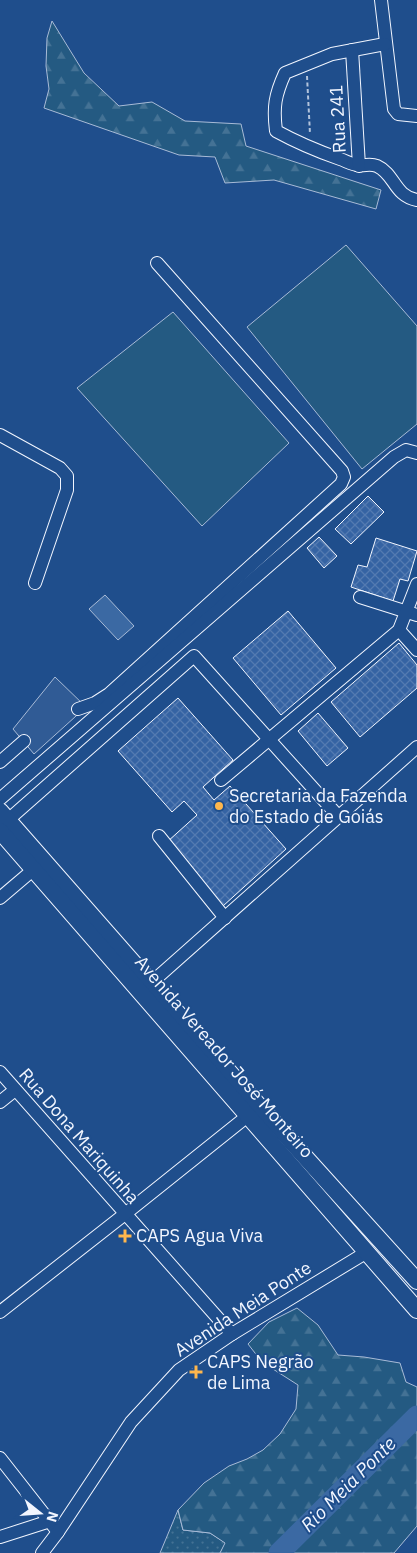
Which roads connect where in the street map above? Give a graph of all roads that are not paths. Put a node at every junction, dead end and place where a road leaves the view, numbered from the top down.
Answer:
1 (381, 0) edge
2 (385, 44) junction
3 (352, 50) junction
4 (417, 116) edge
5 (358, 166) junction
6 (417, 200) edge
7 (157, 263) dead end
8 (0, 435) edge
9 (417, 453) edge
10 (35, 583) dead end
11 (417, 584) edge
12 (360, 597) dead end
13 (412, 613) edge
14 (399, 630) junction
15 (417, 650) edge
16 (78, 709) dead end
17 (69, 739) junction
18 (270, 740) junction
19 (24, 741) dead end
20 (417, 747) edge
21 (83, 754) junction
22 (0, 762) edge
23 (222, 780) dead end
24 (0, 799) edge
25 (339, 817) junction
26 (3, 821) edge
27 (159, 836) dead end
28 (39, 865) junction
29 (0, 898) edge
30 (225, 918) junction
31 (152, 983) junction
32 (0, 1072) edge
33 (16, 1090) junction
34 (0, 1102) edge
35 (254, 1111) junction
36 (125, 1214) junction
37 (367, 1252) junction
38 (417, 1281) edge
39 (417, 1310) edge
40 (0, 1312) edge
41 (232, 1334) junction
42 (0, 1458) edge
43 (50, 1521) junction
44 (58, 1532) junction
45 (0, 1537) edge
46 (42, 1553) edge

1 - 2 street
2 - 3 street
2 - 4 street
3 - 5 street, Rua 241
3 - 5 street, Rua 241
5 - 6 street
7 - 16 street
8 - 10 street
9 - 17 street
11 - 13 street
12 - 13 street
13 - 14 street
14 - 15 street
14 - 18 street
17 - 21 street
17 - 24 street
18 - 21 street
18 - 23 street
18 - 25 street
19 - 22 street
20 - 25 street
21 - 26 street
25 - 30 street
26 - 28 main road, Avenida Vereador José Monteiro
27 - 30 street
28 - 29 street
28 - 31 main road, Avenida Vereador José Monteiro
28 - 35 main road, Avenida Vereador José Monteiro
30 - 31 street
31 - 35 main road, Avenida Vereador José Monteiro
32 - 33 street, Rua Dona Mariquinha
33 - 34 street
33 - 36 street, Rua Dona Mariquinha
35 - 36 street
35 - 37 main road, Avenida Vereador José Monteiro
35 - 38 main road, Avenida Vereador José Monteiro
36 - 40 street
36 - 41 street, Rua Dona Mariquinha
37 - 39 main road, Avenida Vereador José Monteiro
37 - 41 street, Avenida Meia Ponte
41 - 44 street, Avenida Meia Ponte
42 - 43 street
43 - 44 street
43 - 45 street
44 - 46 street, Avenida Meia Ponte

